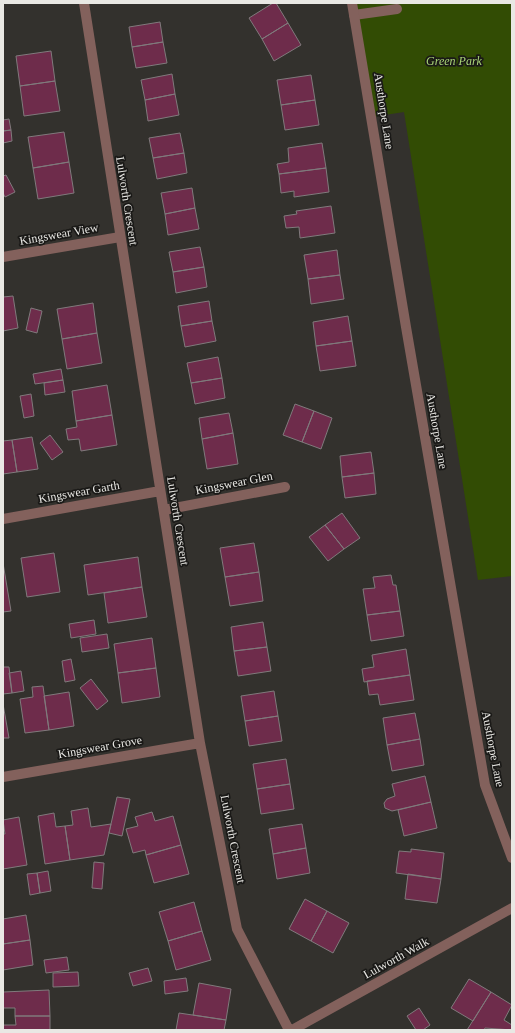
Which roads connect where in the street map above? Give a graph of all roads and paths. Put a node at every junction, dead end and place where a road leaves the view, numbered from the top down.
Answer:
1 (84, 3) edge
2 (352, 3) edge
3 (397, 9) dead end
4 (354, 15) junction
5 (120, 237) junction
6 (3, 257) edge
7 (285, 486) dead end
8 (160, 491) junction
9 (164, 510) junction
10 (3, 519) edge
11 (200, 743) junction
12 (3, 777) edge
13 (512, 858) edge
14 (512, 908) edge
15 (289, 1030) edge
16 (292, 1030) edge

1 - 5 street, Lulworth Crescent
2 - 4 street, Austhorpe Lane
3 - 4 street
4 - 13 street, Austhorpe Lane
5 - 6 street, Kingswear View
5 - 8 street, Lulworth Crescent
7 - 9 street, Kingswear Glen
8 - 9 street, Lulworth Crescent
8 - 10 street, Kingswear Garth
9 - 11 street, Lulworth Crescent
11 - 12 street, Kingswear Grove
11 - 15 street, Lulworth Crescent
14 - 16 street, Lulworth Walk

